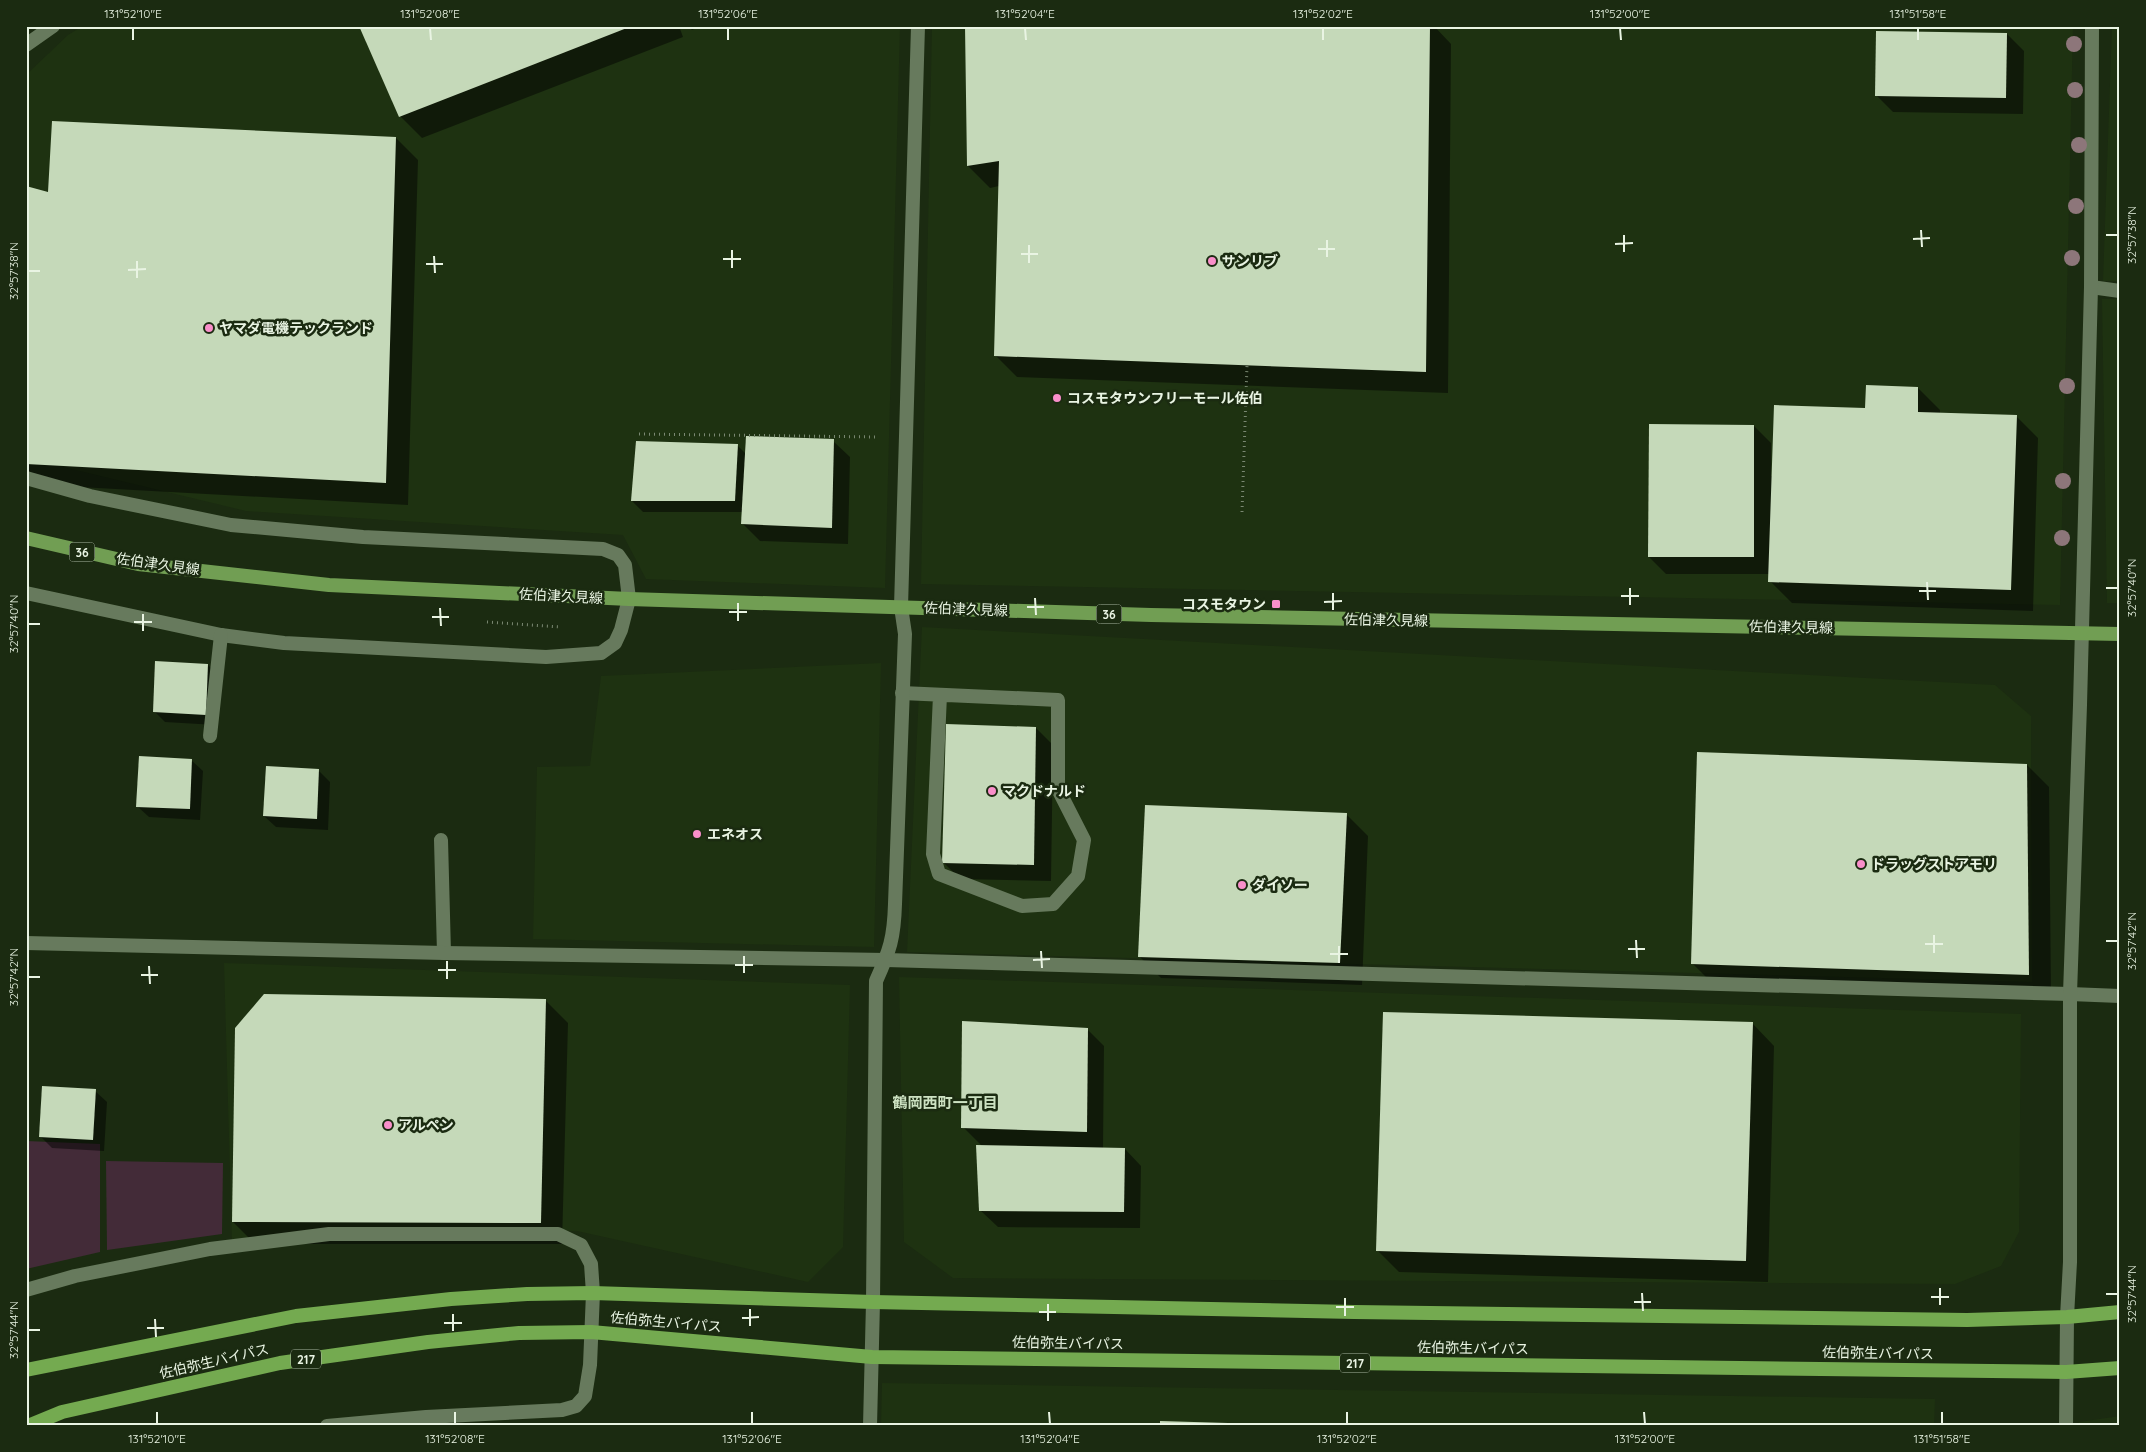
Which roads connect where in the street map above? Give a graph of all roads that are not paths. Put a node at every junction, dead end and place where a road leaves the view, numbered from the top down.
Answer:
1 (52, 26) edge
2 (918, 26) edge
3 (2092, 26) edge
4 (26, 45) edge
5 (2090, 287) junction
6 (2120, 291) edge
7 (26, 478) edge
8 (26, 538) edge
9 (26, 593) edge
10 (629, 599) junction
11 (902, 607) junction
12 (2081, 633) junction
13 (2120, 634) edge
14 (221, 636) junction
15 (902, 694) junction
16 (940, 695) junction
17 (210, 736) dead end
18 (441, 840) dead end
19 (26, 943) edge
20 (444, 953) junction
21 (886, 960) junction
22 (2070, 994) junction
23 (2120, 996) edge
24 (26, 1290) edge
25 (593, 1293) junction
26 (873, 1302) junction
27 (2120, 1312) edge
28 (2067, 1317) junction
29 (591, 1332) junction
30 (872, 1357) junction
31 (2120, 1368) edge
32 (26, 1370) edge
33 (2066, 1372) junction
34 (28, 1426) edge
35 (327, 1426) edge
36 (870, 1426) edge
37 (2066, 1426) edge

1 - 4 street
2 - 11 street
3 - 5 street
5 - 6 street
5 - 12 street
7 - 10 street
8 - 10 main road, 佐伯津久見線 / 36
9 - 14 street
10 - 11 main road, 佐伯津久見線 / 36
10 - 14 street
11 - 12 main road, 佐伯津久見線 / 36
11 - 15 street
12 - 13 main road, 佐伯津久見線 / 36
12 - 22 street
14 - 17 street
15 - 16 street
15 - 21 street
16 - 16 street
18 - 20 street
19 - 20 street
20 - 21 street
21 - 22 street
21 - 26 street
22 - 23 street
22 - 28 street
24 - 25 street
25 - 26 highway, 佐伯弥生バイパス
25 - 29 street
25 - 32 highway, 佐伯弥生バイパス
26 - 28 highway, 佐伯弥生バイパス
26 - 30 street
27 - 28 highway, 佐伯弥生バイパス
28 - 33 street
29 - 30 highway, 佐伯弥生バイパス / 217
29 - 34 highway, 佐伯弥生バイパス / 217
29 - 35 street
30 - 33 highway, 佐伯弥生バイパス / 217
30 - 36 street
31 - 33 highway, 佐伯弥生バイパス / 217
33 - 37 street

